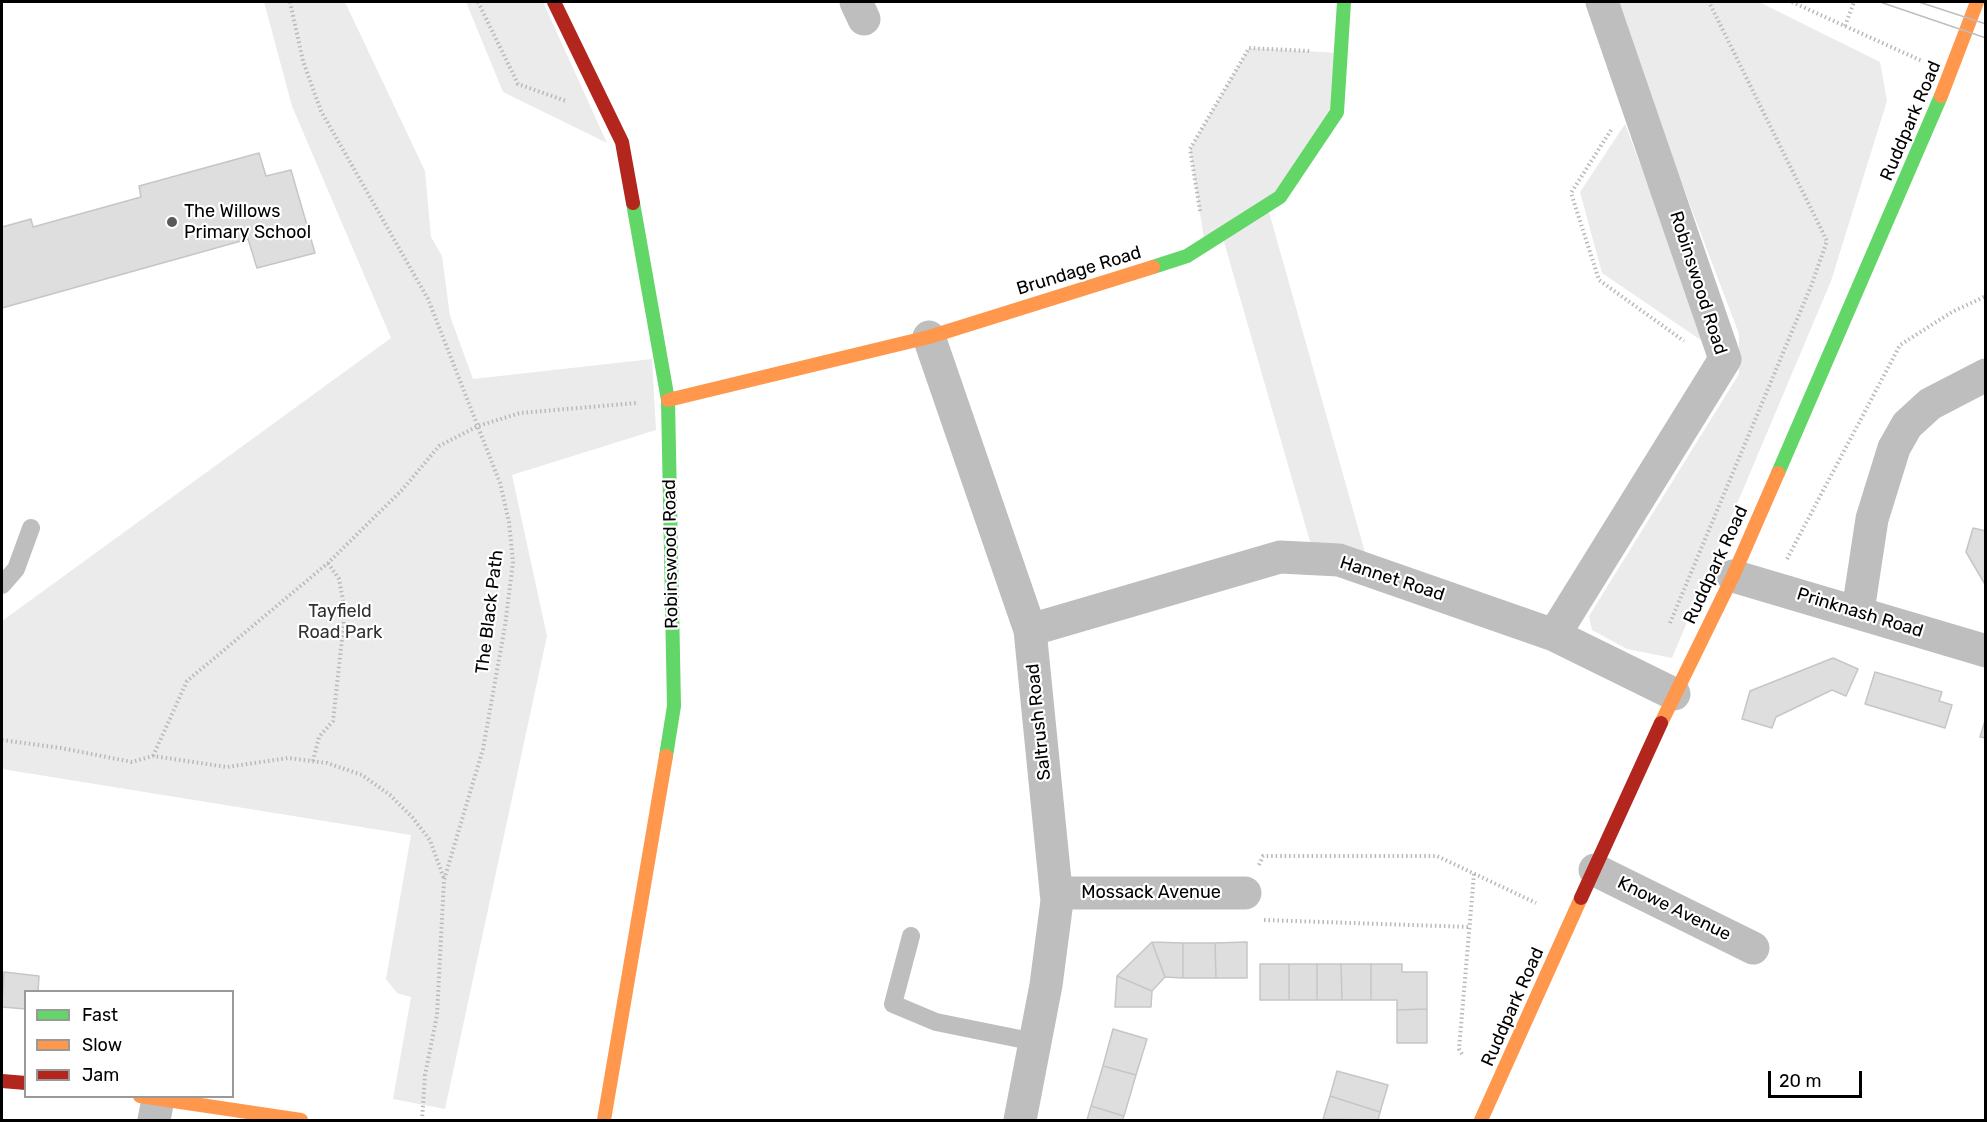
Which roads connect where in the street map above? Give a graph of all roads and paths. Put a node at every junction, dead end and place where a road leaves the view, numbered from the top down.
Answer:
1 (290, 2) edge
2 (478, 2) edge
3 (554, 2) edge
4 (1344, 2) edge
5 (1602, 2) edge
6 (1792, 2) edge
7 (1854, 2) edge
8 (1977, 2) edge
9 (1845, 26) junction
10 (1340, 53) junction
11 (1914, 58) dead end
12 (1635, 99) junction
13 (610, 117) junction
14 (1205, 245) junction
15 (1986, 296) edge
16 (929, 337) junction
17 (1725, 359) junction
18 (1986, 375) edge
19 (668, 400) junction
20 (478, 426) junction
21 (31, 528) dead end
22 (328, 563) junction
23 (1733, 576) junction
24 (2, 585) edge
25 (1772, 587) junction
26 (1858, 611) junction
27 (1030, 630) junction
28 (1554, 635) junction
29 (1986, 651) edge
30 (1674, 694) junction
31 (2, 740) edge
32 (153, 756) junction
33 (313, 761) junction
34 (1595, 870) junction
35 (1474, 874) junction
36 (444, 880) junction
37 (1056, 893) junction
38 (1245, 893) junction
39 (1536, 903) dead end
40 (1470, 927) junction
41 (911, 936) dead end
42 (1753, 948) dead end
43 (1035, 1042) junction
44 (1462, 1053) dead end
45 (2, 1081) edge
46 (24, 1083) edge
47 (151, 1105) edge
48 (301, 1120) edge
49 (422, 1120) edge
50 (604, 1120) edge
51 (1020, 1120) edge
52 (1482, 1120) edge

1 - 20 path, The Black Path
2 - 13 path
3 - 13 street, Robinswood Road
4 - 10 street, Brundage Road
5 - 12 street, Robinswood Road
6 - 9 path
7 - 9 path
8 - 23 street, Ruddpark Road
9 - 11 path
10 - 14 street, Brundage Road
10 - 14 path
12 - 17 street, Robinswood Road
12 - 17 path
13 - 19 street, Robinswood Road
14 - 16 street, Brundage Road
15 - 25 path
16 - 19 street, Brundage Road
16 - 27 street, Saltrush Road
17 - 28 street, Robinswood Road
18 - 26 street
19 - 20 path
19 - 50 street, Robinswood Road
20 - 22 path
20 - 36 path, The Black Path
21 - 24 lane
22 - 32 path
22 - 33 path
23 - 25 street, Prinknash Road
23 - 30 street, Ruddpark Road
25 - 26 street, Prinknash Road
26 - 29 street, Prinknash Road
27 - 28 street, Hannet Road
27 - 37 street, Saltrush Road
28 - 30 street, Hannet Road
30 - 34 street, Ruddpark Road
31 - 32 path
32 - 33 path
33 - 36 path
34 - 42 street, Knowe Avenue
34 - 52 street, Ruddpark Road
35 - 38 path
35 - 39 path
35 - 40 path
36 - 49 path, The Black Path
37 - 38 street, Mossack Avenue
37 - 43 street, Saltrush Road
38 - 40 path
40 - 44 path
41 - 43 lane
43 - 51 street, Saltrush Road
45 - 46 street
47 - 48 street

